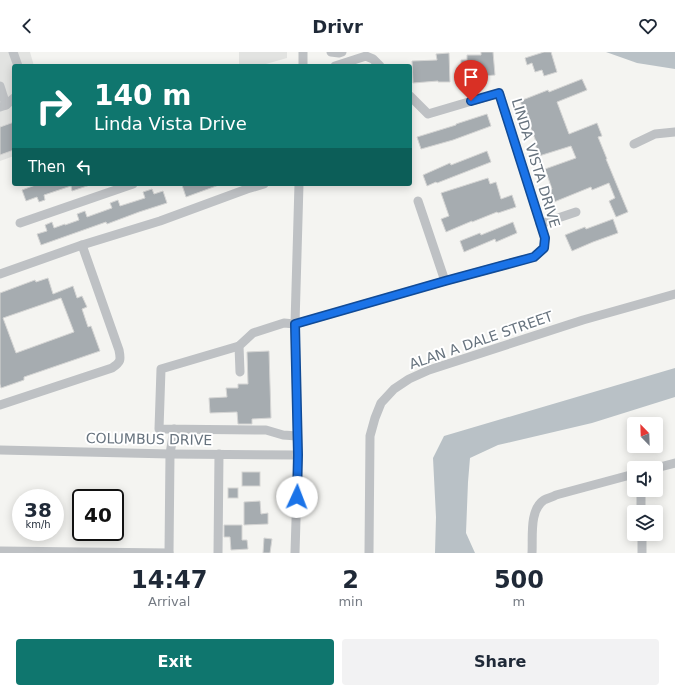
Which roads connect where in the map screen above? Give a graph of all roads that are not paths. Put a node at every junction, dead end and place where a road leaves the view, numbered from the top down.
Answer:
1 (13, 52) edge
2 (303, 52) edge
3 (17, 64) edge
4 (302, 64) edge
5 (341, 64) edge
6 (378, 64) edge
7 (0, 86) edge
8 (412, 98) edge
9 (12, 99) edge
10 (3, 106) edge
11 (675, 132) edge
12 (634, 144) dead end
13 (127, 186) edge
14 (257, 186) edge
15 (299, 186) edge
16 (418, 201) dead end
17 (576, 212) dead end
18 (20, 223) dead end
19 (540, 224) junction
20 (82, 244) junction
21 (0, 274) edge
22 (445, 281) junction
23 (675, 294) edge
24 (295, 324) junction
25 (238, 346) junction
26 (240, 372) dead end
27 (0, 405) edge
28 (178, 429) junction
29 (297, 436) junction
30 (0, 450) edge
31 (170, 454) junction
32 (219, 454) junction
33 (298, 455) junction
34 (675, 463) edge
35 (663, 466) edge
36 (627, 476) edge
37 (642, 541) edge
38 (0, 551) edge
39 (169, 553) edge
40 (218, 553) edge
41 (295, 553) edge
42 (369, 553) edge
43 (532, 553) edge
44 (642, 553) edge

1 - 3 street
2 - 4 street
5 - 6 street
7 - 10 street
8 - 19 street, LINDA VISTA DRIVE
9 - 10 street
11 - 12 street
13 - 18 street
14 - 20 street
15 - 24 street
16 - 22 street
17 - 19 street
19 - 22 street, LINDA VISTA DRIVE
20 - 21 street
20 - 27 street
22 - 24 street, LINDA VISTA DRIVE
23 - 42 street, ALAN A DALE STREET
24 - 25 street, LINDA VISTA DRIVE
24 - 29 street
25 - 26 street
25 - 28 street
28 - 29 street
28 - 31 street
29 - 33 street
30 - 31 street, COLUMBUS DRIVE
31 - 32 street, COLUMBUS DRIVE
31 - 39 street
32 - 33 street, COLUMBUS DRIVE
32 - 40 street
33 - 41 street
34 - 35 street
36 - 43 street
37 - 44 street
38 - 39 street

